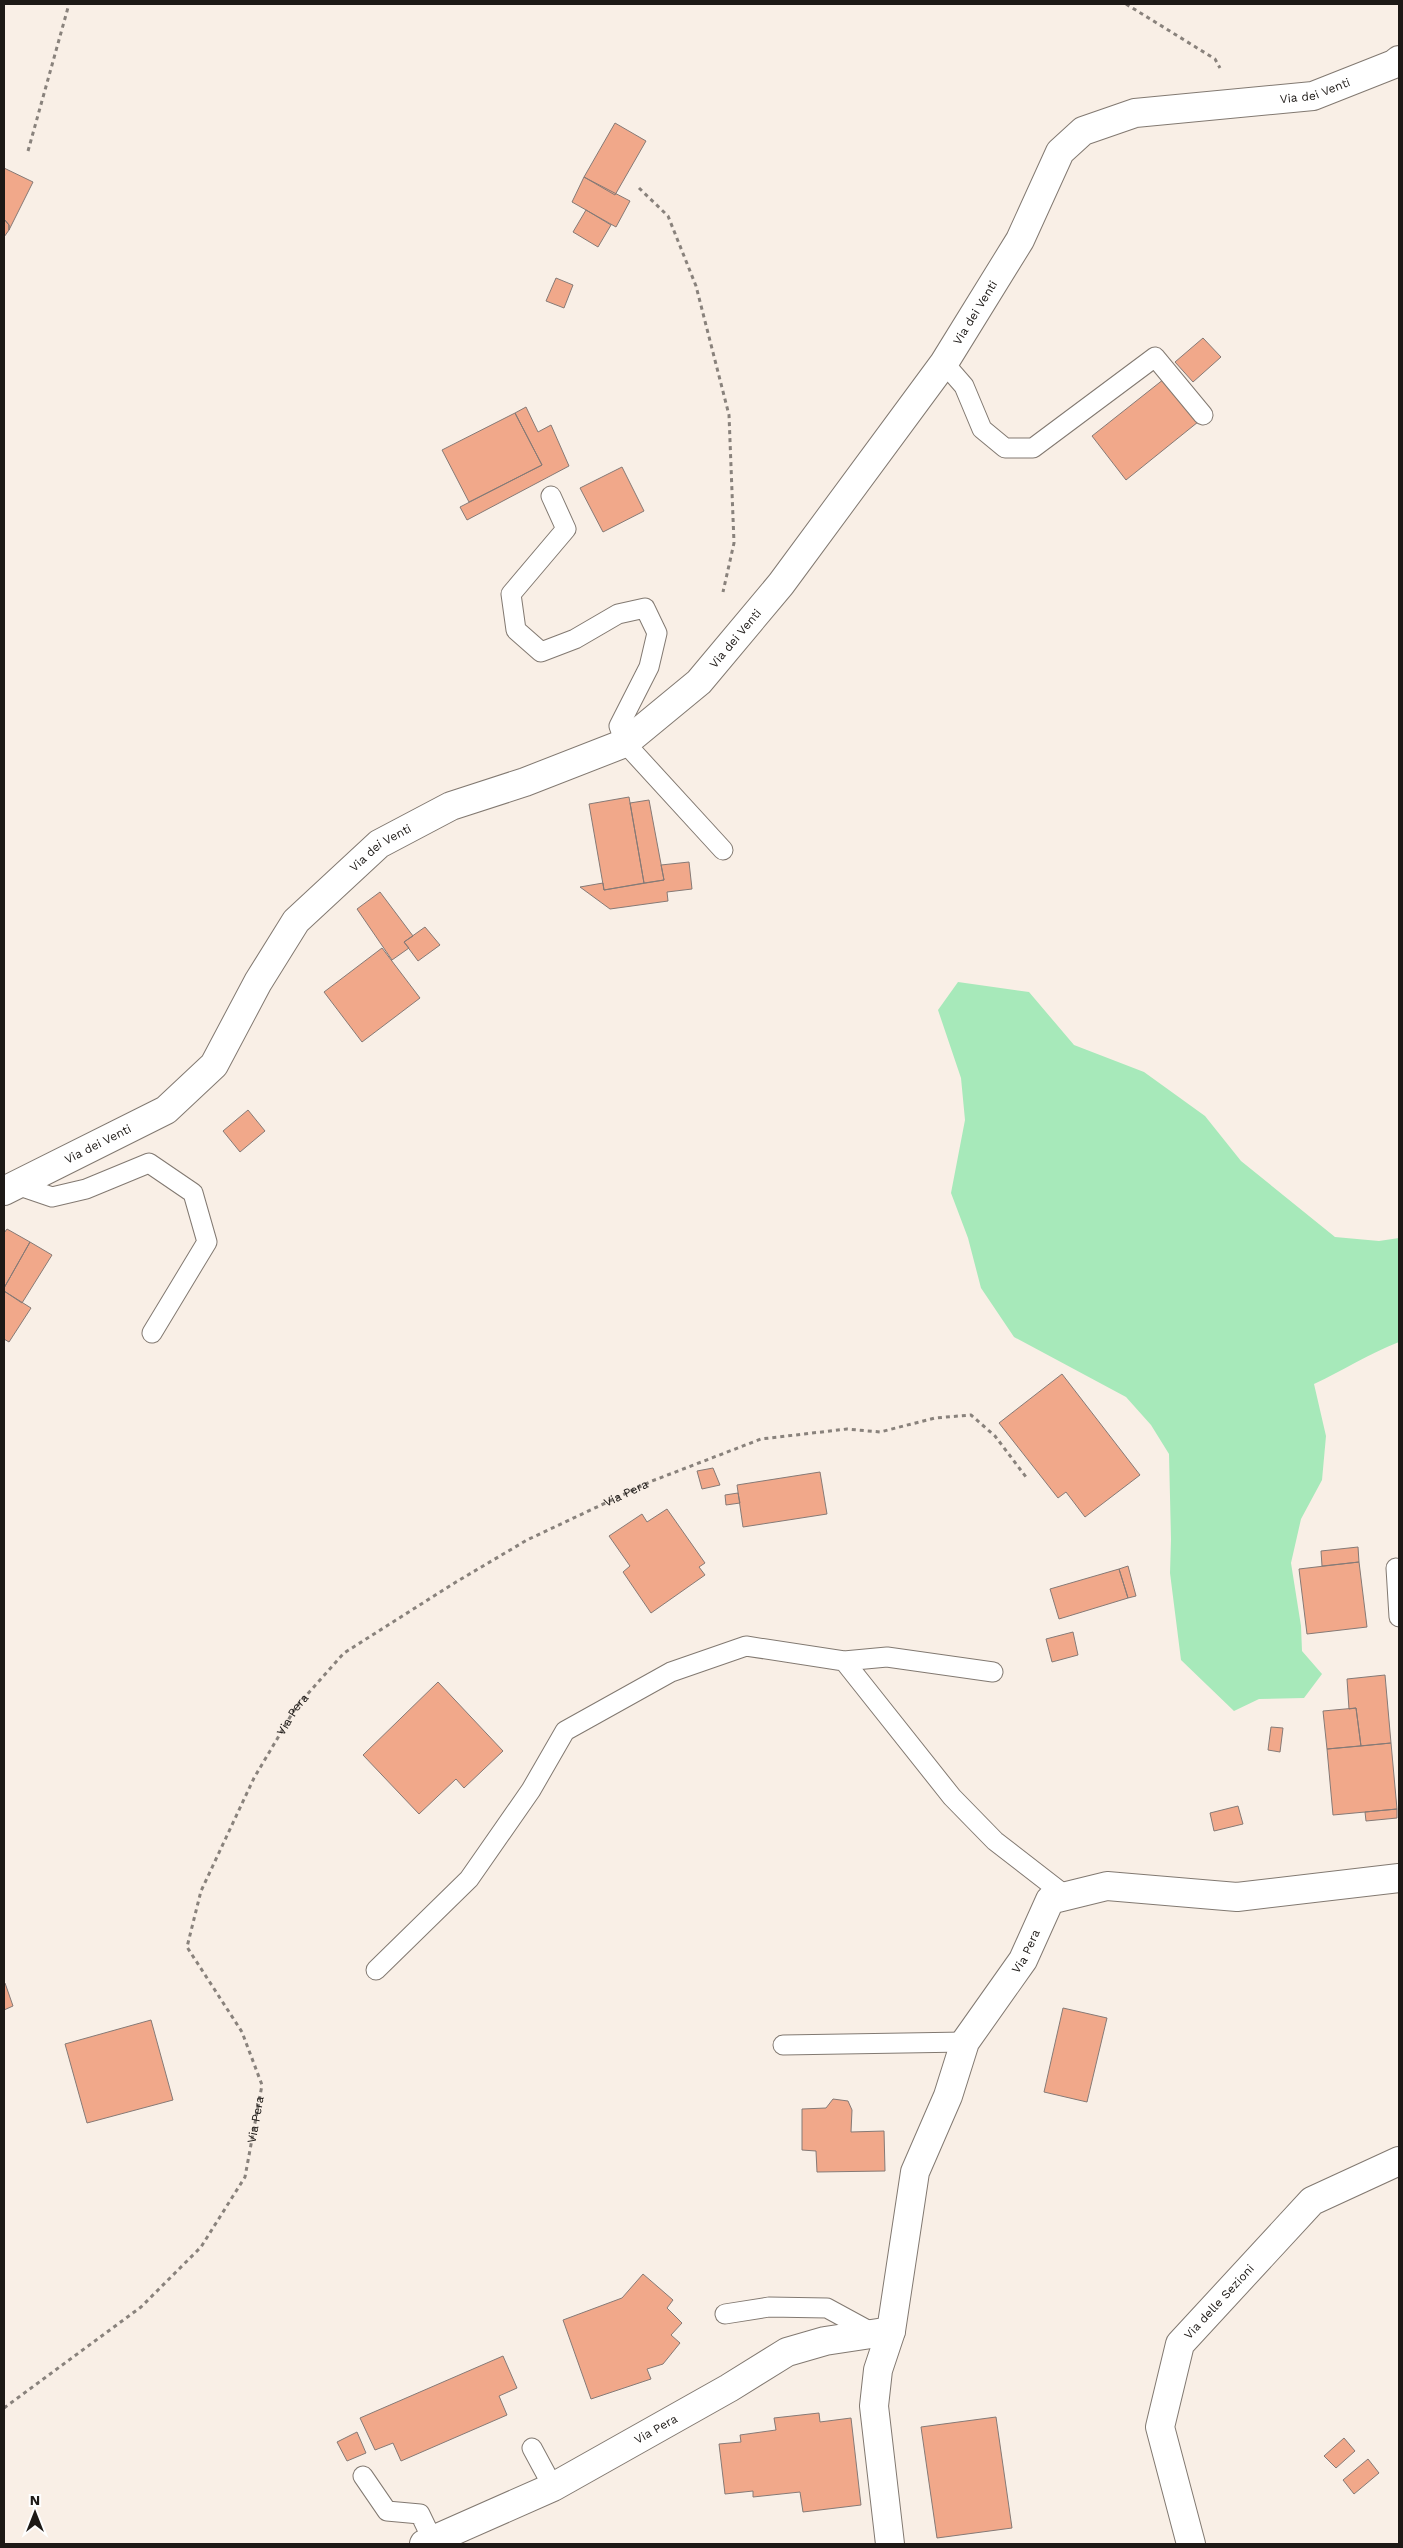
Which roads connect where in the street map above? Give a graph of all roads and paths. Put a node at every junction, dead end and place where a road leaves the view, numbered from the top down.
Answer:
1 (69, 4) edge
2 (1126, 4) edge
3 (1399, 60) edge
4 (1240, 102) junction
5 (28, 151) dead end
6 (639, 188) dead end
7 (944, 363) junction
8 (1203, 415) dead end
9 (551, 496) dead end
10 (721, 599) dead end
11 (625, 743) junction
12 (723, 850) dead end
13 (9, 1187) edge
14 (152, 1333) dead end
15 (1026, 1477) dead end
16 (1396, 1568) dead end
17 (1399, 1618) edge
18 (844, 1661) junction
19 (993, 1672) dead end
20 (1399, 1878) edge
21 (1066, 1896) junction
22 (376, 1970) dead end
23 (965, 2042) junction
24 (783, 2045) dead end
25 (1399, 2162) edge
26 (725, 2314) dead end
27 (882, 2332) junction
28 (4, 2408) edge
29 (532, 2448) dead end
30 (363, 2476) dead end
31 (553, 2487) junction
32 (429, 2542) edge
33 (890, 2544) edge
34 (1191, 2544) edge

1 - 5 path
2 - 4 path
3 - 4 street, Via dei Venti
4 - 7 street, Via dei Venti
6 - 10 path
7 - 8 lane
7 - 11 street, Via dei Venti
9 - 11 lane
11 - 12 lane
11 - 13 street, Via dei Venti
13 - 14 lane
15 - 28 path, Via Pera
16 - 17 lane
18 - 19 lane
18 - 21 lane
18 - 22 lane
20 - 21 street, Via Pera
21 - 23 street, Via Pera
23 - 24 lane
23 - 27 street, Via Pera
25 - 34 street, Via delle Sezioni
26 - 27 lane
27 - 31 street, Via Pera
27 - 33 street, Via Pera
29 - 31 lane
30 - 32 lane
31 - 32 street, Via Pera

